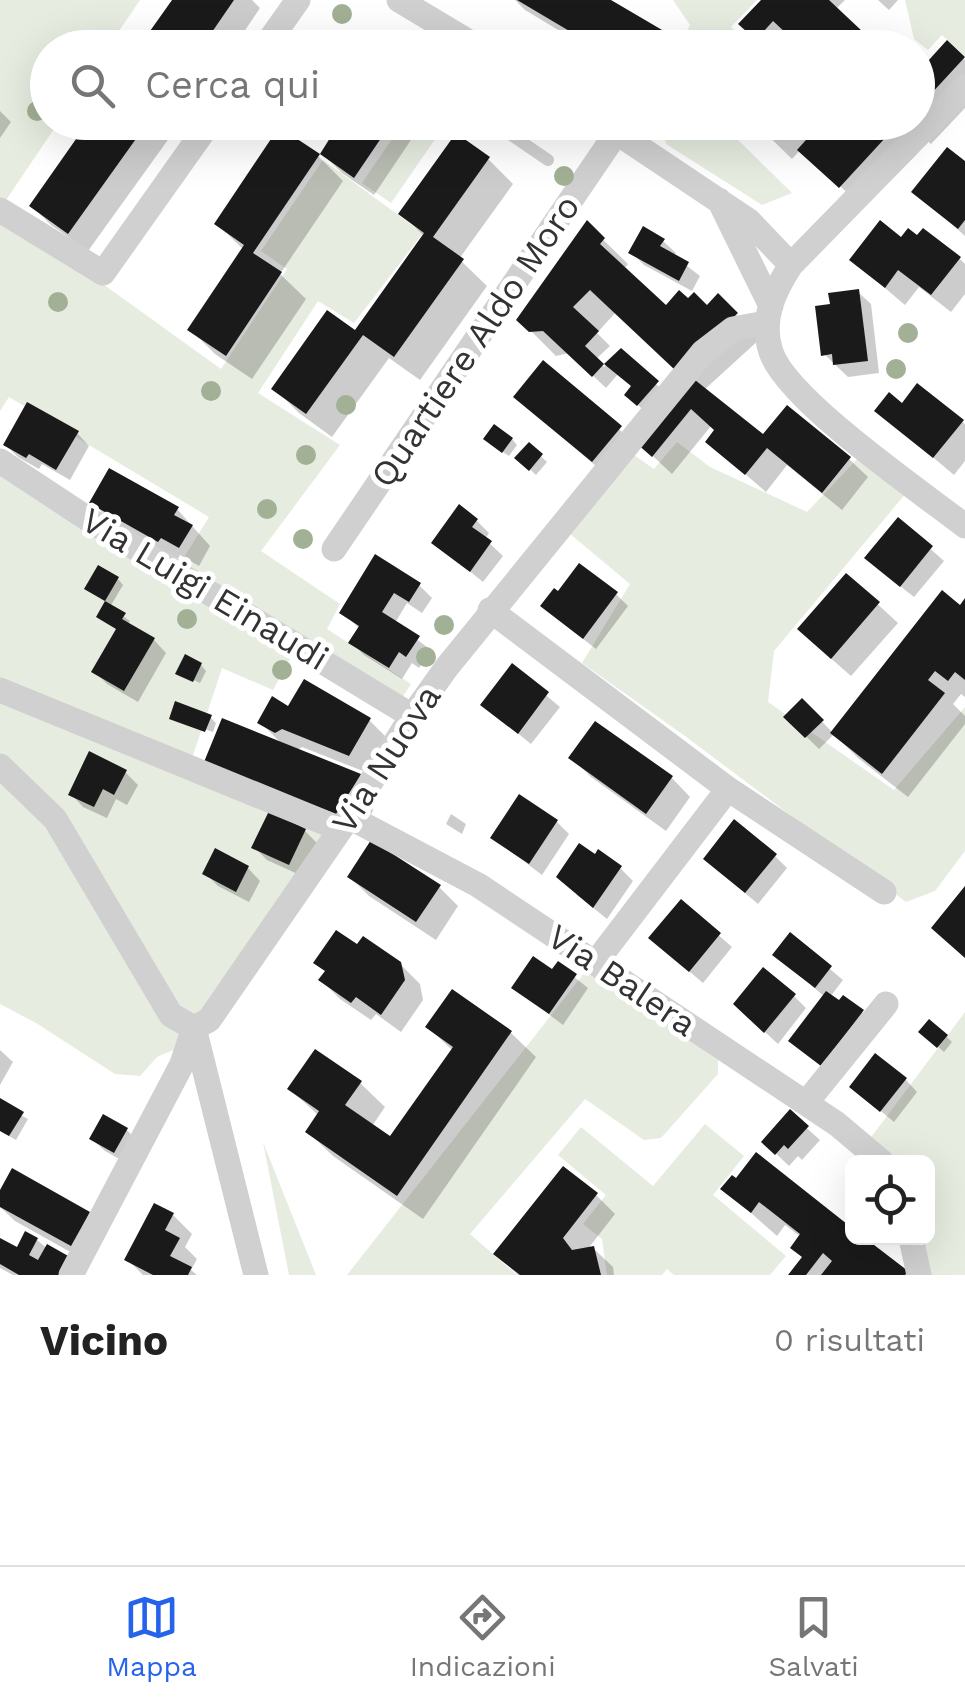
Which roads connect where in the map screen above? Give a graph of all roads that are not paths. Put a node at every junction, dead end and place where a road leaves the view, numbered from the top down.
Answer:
1 (298, 0) edge
2 (405, 1) edge
3 (277, 30) edge
4 (449, 30) edge
5 (965, 87) edge
6 (935, 118) edge
7 (197, 140) edge
8 (519, 140) edge
9 (601, 140) edge
10 (629, 140) edge
11 (913, 140) edge
12 (548, 160) dead end
13 (719, 200) junction
14 (0, 210) edge
15 (791, 265) junction
16 (768, 314) junction
17 (0, 461) edge
18 (965, 526) edge
19 (334, 549) dead end
20 (490, 610) junction
21 (0, 690) edge
22 (412, 716) junction
23 (0, 766) edge
24 (728, 789) junction
25 (345, 823) junction
26 (884, 892) dead end
27 (596, 962) junction
28 (886, 1004) dead end
29 (194, 1028) junction
30 (806, 1103) junction
31 (874, 1155) edge
32 (914, 1245) edge
33 (70, 1275) edge
34 (256, 1275) edge
35 (920, 1275) edge

1 - 3 street
2 - 4 street
5 - 6 street
7 - 14 street
8 - 12 lane
9 - 19 street, Quartiere Aldo Moro
10 - 13 street, Quartiere Aldo Moro
11 - 15 street
13 - 15 street, Quartiere Aldo Moro
13 - 16 street
15 - 16 street
16 - 18 street
16 - 20 street, Via Nuova
17 - 22 street, Via Luigi Einaudi
20 - 22 street, Via Nuova
20 - 24 street
21 - 25 street, Via Balera
22 - 25 street, Via Nuova
23 - 29 street
24 - 26 street
24 - 27 street
25 - 27 street, Via Balera
25 - 29 street, Via Nuova
27 - 30 street, Via Balera
28 - 30 street
29 - 33 street
29 - 34 street
30 - 31 street, Via Balera
32 - 35 street

